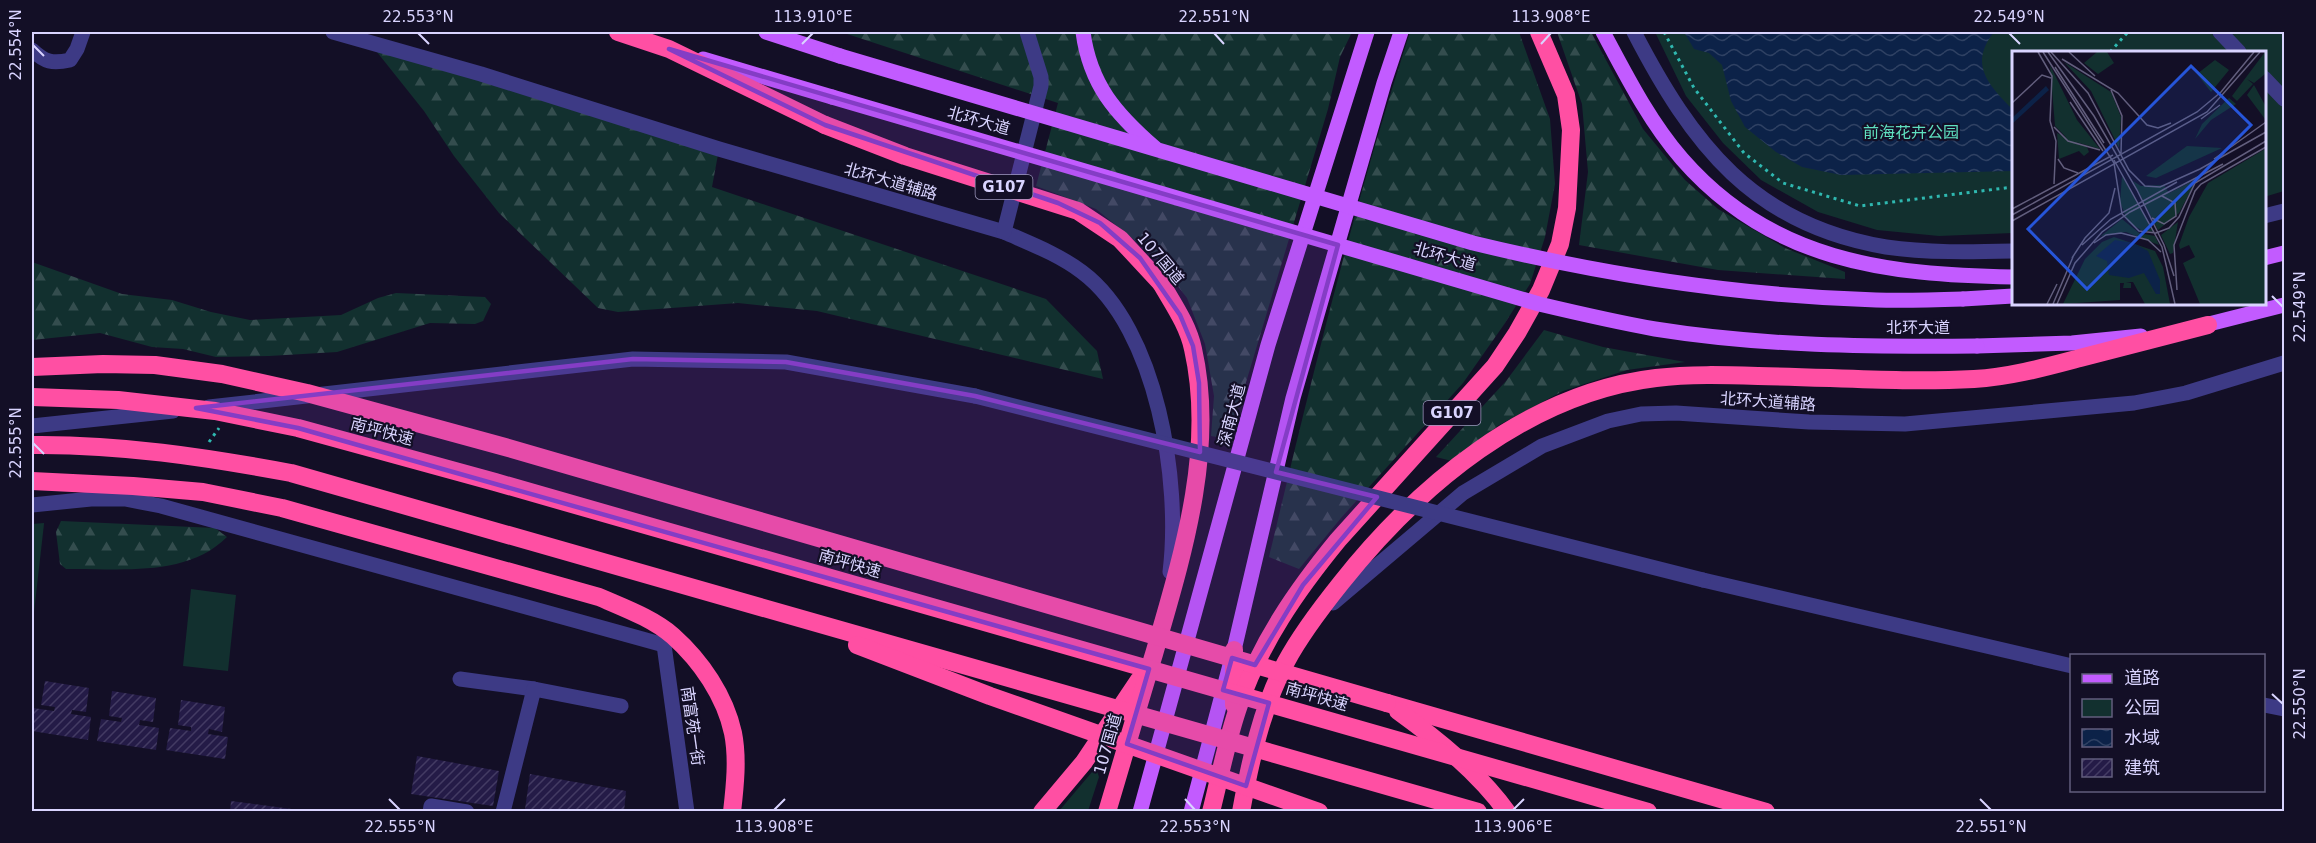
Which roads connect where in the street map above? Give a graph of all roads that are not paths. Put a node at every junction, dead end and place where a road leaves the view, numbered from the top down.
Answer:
1 (82, 32) edge
2 (333, 32) edge
3 (618, 32) edge
4 (766, 32) edge
5 (1027, 32) edge
6 (1083, 32) edge
7 (1354, 32) edge
8 (1367, 32) edge
9 (1401, 32) edge
10 (1539, 32) edge
11 (1603, 32) edge
12 (1634, 32) edge
13 (2220, 32) edge
14 (669, 49) junction
15 (32, 50) edge
16 (2238, 51) edge
17 (1350, 78) junction
18 (2265, 79) edge
19 (2284, 99) edge
20 (1155, 148) junction
21 (2284, 211) edge
22 (2265, 216) edge
23 (1004, 232) junction
24 (2012, 252) edge
25 (2284, 253) edge
26 (2265, 258) edge
27 (2012, 278) edge
28 (2012, 296) edge
29 (2284, 306) edge
30 (2208, 325) junction
31 (2284, 363) edge
32 (32, 367) edge
33 (32, 398) edge
34 (32, 426) edge
35 (32, 445) edge
36 (32, 481) edge
37 (32, 505) edge
38 (778, 612) junction
39 (1165, 615) junction
40 (1310, 625) junction
41 (1234, 650) junction
42 (1153, 655) junction
43 (2070, 666) edge
44 (460, 679) dead end
45 (534, 690) junction
46 (1387, 703) junction
47 (2265, 705) edge
48 (621, 706) dead end
49 (2284, 709) edge
50 (1233, 722) junction
51 (1242, 803) edge
52 (430, 812) edge
53 (467, 812) edge
54 (503, 812) edge
55 (687, 812) edge
56 (732, 812) edge
57 (1042, 812) edge
58 (1107, 812) edge
59 (1140, 812) edge
60 (1191, 812) edge
61 (1211, 812) edge
62 (1301, 812) edge
63 (1319, 812) edge
64 (1478, 812) edge
65 (1507, 812) edge
66 (1648, 812) edge
67 (1766, 812) edge

1 - 15 street
2 - 23 street, 北环大道辅路
3 - 14 highway, 北环大道 / G107
4 - 20 main road, 北环大道, bridge
5 - 23 street
6 - 20 main road
7 - 17 main road
8 - 17 main road, 深南大道
9 - 41 main road
10 - 50 highway, G107
11 - 27 main road
12 - 24 street
13 - 16 street
14 - 30 main road, 北环大道, bridge
14 - 39 highway, 107国道 / G107, bridge
17 - 59 main road, 深南大道
18 - 19 street
20 - 28 main road, 北环大道, bridge
21 - 22 street
23 - 39 street, 北环大道辅路
25 - 26 main road
29 - 30 main road, 北环大道
30 - 40 highway
31 - 40 street, 北环大道辅路
32 - 46 highway, bridge
33 - 66 highway, 南坪快速, bridge
34 - 43 street, bridge
35 - 38 highway, bridge
36 - 56 highway, bridge
37 - 55 street, 南富苑一街
38 - 63 highway, bridge
38 - 64 highway, bridge
39 - 42 highway, 107国道 / G107
40 - 51 highway
41 - 50 highway
41 - 60 main road
42 - 57 highway
42 - 58 highway, 107国道 / G107
44 - 45 street
45 - 48 street
45 - 54 street
46 - 65 highway, bridge
46 - 67 highway
47 - 49 street
50 - 61 highway, G107
51 - 62 street
52 - 53 street

